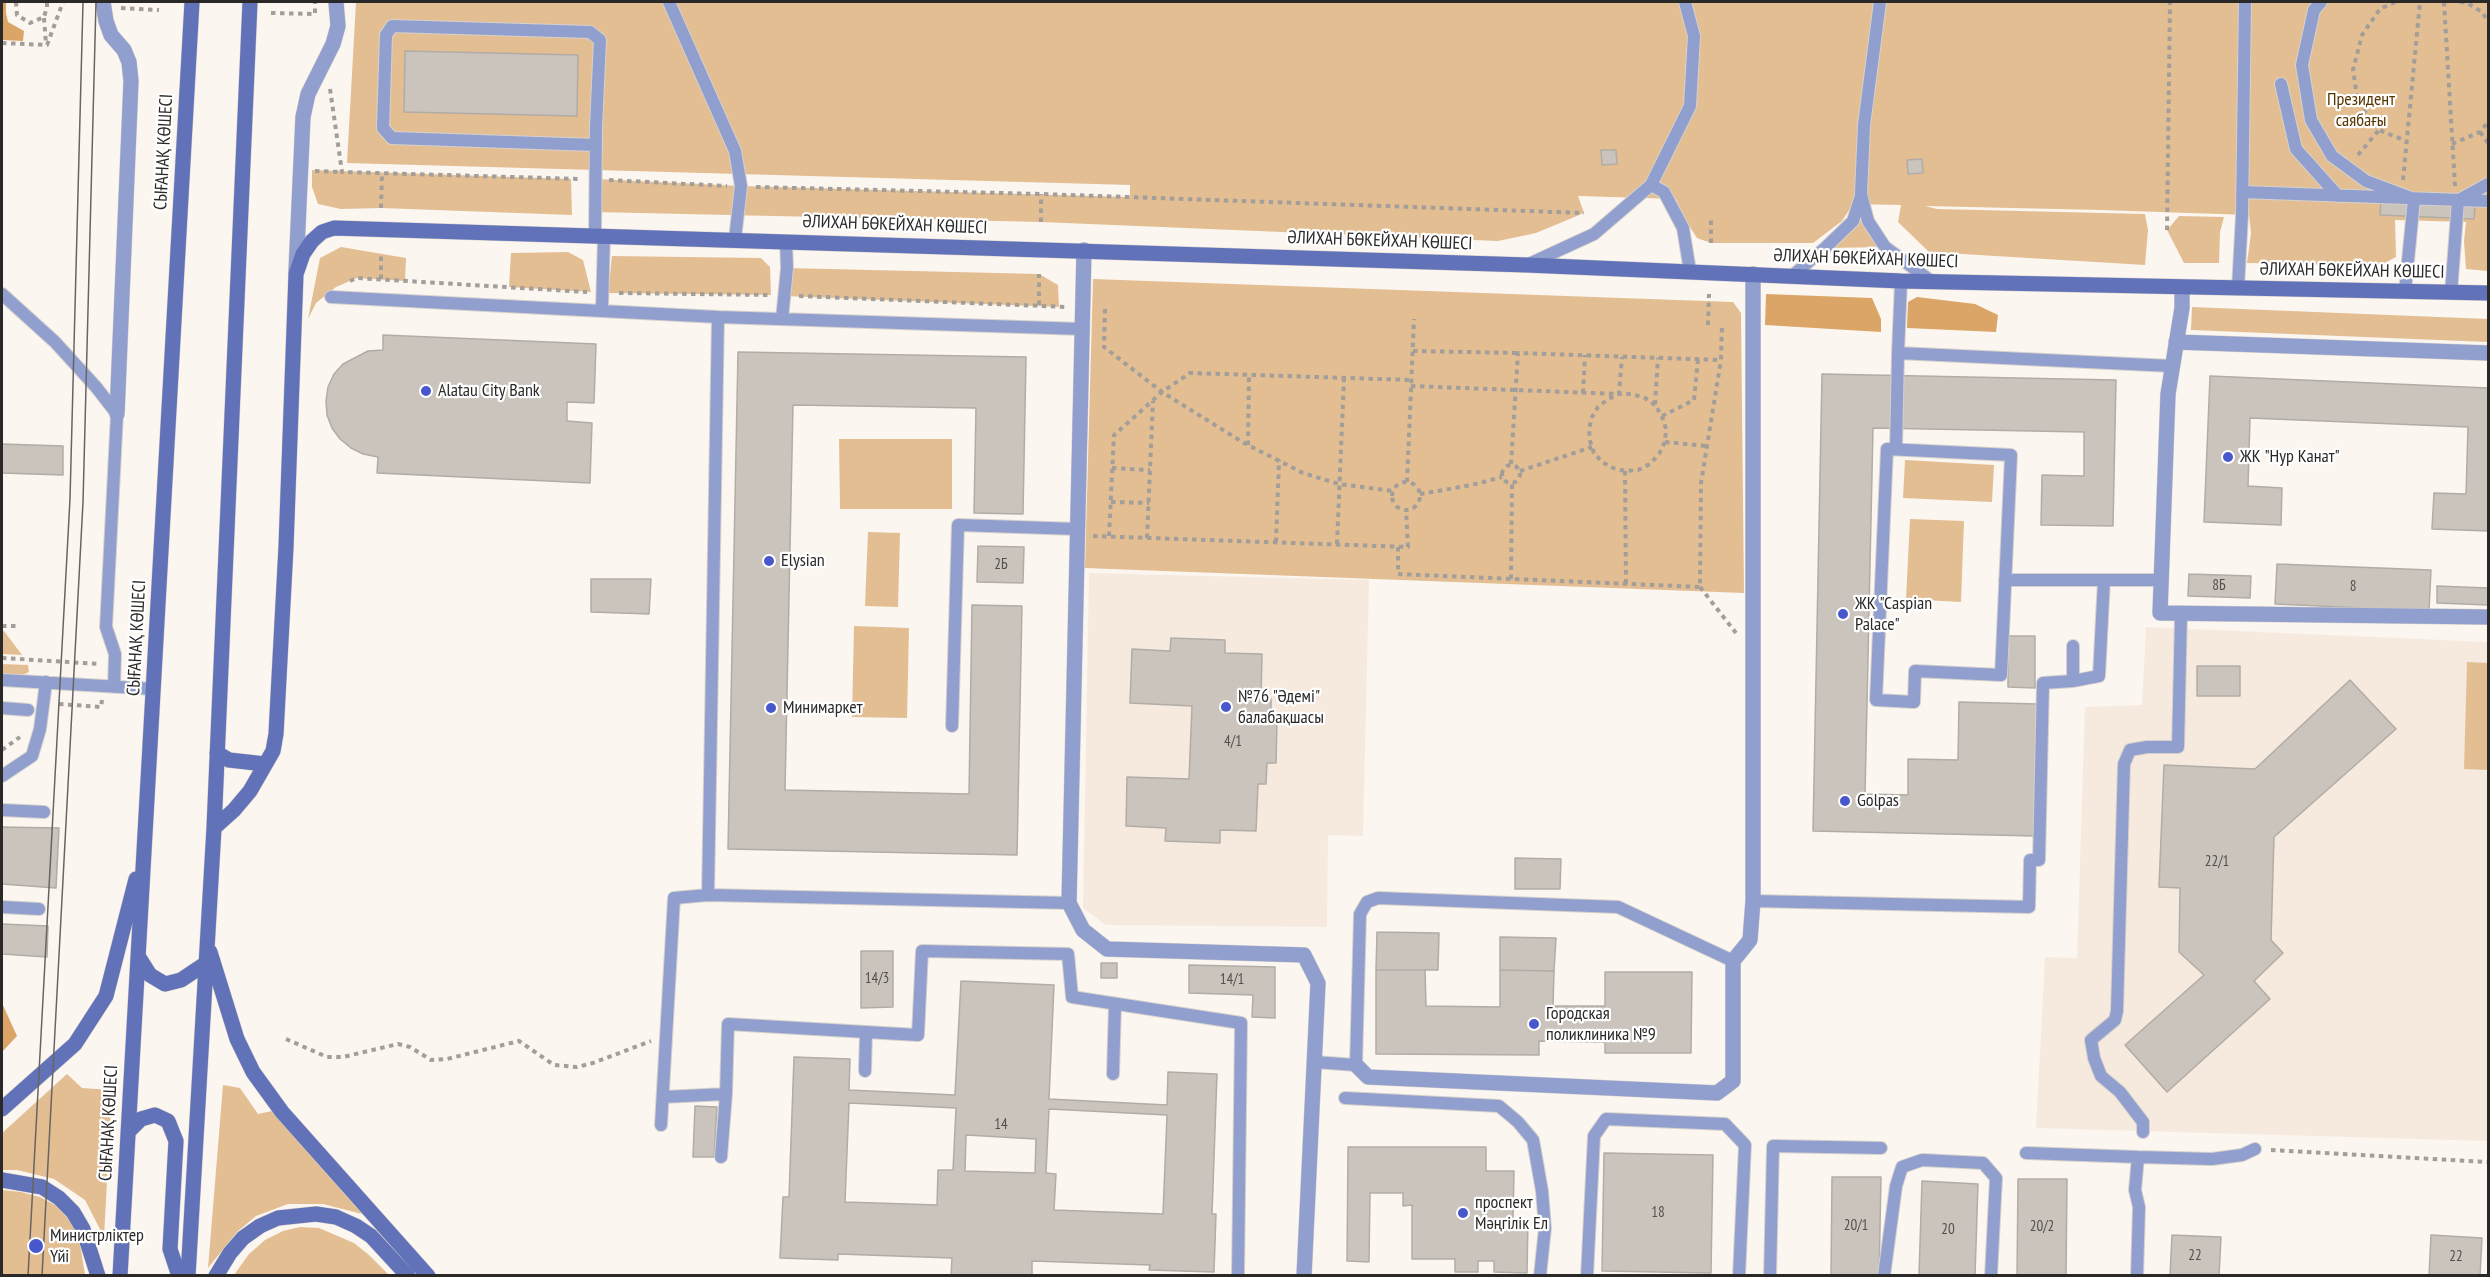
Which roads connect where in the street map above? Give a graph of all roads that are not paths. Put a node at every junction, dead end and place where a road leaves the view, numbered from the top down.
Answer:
1 (192, 2) edge
2 (250, 2) edge
3 (336, 2) edge
4 (669, 2) edge
5 (1685, 2) edge
6 (1880, 2) edge
7 (1885, 2) edge
8 (2245, 2) edge
9 (2321, 2) edge
10 (110, 5) edge
11 (1876, 15) junction
12 (2281, 84) dead end
13 (596, 145) junction
14 (1651, 184) junction
15 (2488, 184) edge
16 (2242, 192) junction
17 (1862, 195) junction
18 (2457, 195) junction
19 (2338, 196) junction
20 (2414, 199) junction
21 (2488, 201) edge
22 (600, 236) junction
23 (735, 239) junction
24 (786, 241) junction
25 (1084, 250) junction
26 (1527, 265) junction
27 (1690, 271) junction
28 (296, 274) junction
29 (1753, 274) junction
30 (1792, 276) junction
31 (1901, 281) junction
32 (1931, 281) junction
33 (2182, 288) junction
34 (2238, 288) junction
35 (2405, 292) junction
36 (2451, 292) junction
37 (2488, 293) edge
38 (2, 294) edge
39 (331, 297) dead end
40 (602, 309) junction
41 (718, 317) junction
42 (782, 319) junction
43 (1082, 329) junction
44 (2176, 342) junction
45 (2488, 352) edge
46 (1898, 353) junction
47 (2172, 366) junction
48 (117, 414) junction
49 (1896, 449) junction
50 (1077, 532) junction
51 (2005, 580) junction
52 (2104, 580) junction
53 (2162, 580) junction
54 (2181, 614) junction
55 (2488, 617) edge
56 (2073, 646) dead end
57 (2, 680) edge
58 (2073, 681) junction
59 (46, 682) junction
60 (114, 687) junction
61 (154, 689) junction
62 (2, 708) edge
63 (28, 710) dead end
64 (952, 726) dead end
65 (217, 753) junction
66 (265, 764) junction
67 (2, 776) edge
68 (2, 810) edge
69 (44, 812) dead end
70 (214, 828) junction
71 (145, 844) junction
72 (708, 896) junction
73 (1753, 901) junction
74 (1069, 903) junction
75 (2, 907) edge
76 (39, 909) dead end
77 (206, 941) junction
78 (138, 957) junction
79 (1733, 962) junction
80 (205, 964) junction
81 (1115, 1004) junction
82 (866, 1032) junction
83 (1314, 1062) junction
84 (1356, 1065) junction
85 (865, 1071) dead end
86 (1113, 1074) dead end
87 (726, 1094) junction
88 (663, 1097) junction
89 (1345, 1098) dead end
90 (2, 1109) edge
91 (661, 1125) dead end
92 (128, 1132) junction
93 (2143, 1132) dead end
94 (1881, 1148) dead end
95 (2254, 1149) road end
96 (2026, 1154) dead end
97 (721, 1157) dead end
98 (2138, 1157) junction
99 (2, 1180) edge
100 (98, 1275) edge
101 (120, 1275) edge
102 (179, 1275) edge
103 (188, 1275) edge
104 (216, 1275) edge
105 (408, 1275) edge
106 (428, 1275) edge
107 (1238, 1275) edge
108 (1304, 1275) edge
109 (1540, 1275) edge
110 (1587, 1275) edge
111 (1739, 1275) edge
112 (1770, 1275) edge
113 (1884, 1275) edge
114 (1991, 1275) edge
115 (2137, 1275) edge

1 - 61 main road, СЫҒАНАҚ КӨШЕСІ
2 - 65 main road
3 - 28 street
4 - 23 lane
5 - 14 lane
6 - 11 lane
7 - 11 lane
8 - 16 lane
9 - 20 lane
10 - 48 street
11 - 17 lane
12 - 19 lane
13 - 13 lane
13 - 22 lane
14 - 26 lane
14 - 27 lane
15 - 18 lane
16 - 19 lane
16 - 34 lane
17 - 30 lane
17 - 32 lane
18 - 20 lane
18 - 21 lane
18 - 36 lane
19 - 20 lane
20 - 35 lane
22 - 23 main road, ӘЛИХАН БӨКЕЙХАН КӨШЕСІ
22 - 28 main road, ӘЛИХАН БӨКЕЙХАН КӨШЕСІ
22 - 40 lane
23 - 24 main road, ӘЛИХАН БӨКЕЙХАН КӨШЕСІ
24 - 25 main road, ӘЛИХАН БӨКЕЙХАН КӨШЕСІ
24 - 42 lane
25 - 26 main road, ӘЛИХАН БӨКЕЙХАН КӨШЕСІ
25 - 43 street
26 - 27 main road, ӘЛИХАН БӨКЕЙХАН КӨШЕСІ
27 - 29 main road, ӘЛИХАН БӨКЕЙХАН КӨШЕСІ
28 - 66 main road
29 - 30 main road, ӘЛИХАН БӨКЕЙХАН КӨШЕСІ
29 - 73 street
30 - 31 main road, ӘЛИХАН БӨКЕЙХАН КӨШЕСІ
31 - 32 main road, ӘЛИХАН БӨКЕЙХАН КӨШЕСІ
31 - 46 lane
32 - 33 main road, ӘЛИХАН БӨКЕЙХАН КӨШЕСІ
33 - 34 main road, ӘЛИХАН БӨКЕЙХАН КӨШЕСІ
33 - 44 street
34 - 35 main road, ӘЛИХАН БӨКЕЙХАН КӨШЕСІ
35 - 36 main road, ӘЛИХАН БӨКЕЙХАН КӨШЕСІ
36 - 37 main road, ӘЛИХАН БӨКЕЙХАН КӨШЕСІ
38 - 48 lane
39 - 40 lane
40 - 41 lane
41 - 42 lane
41 - 72 lane
42 - 43 lane
43 - 50 street
44 - 45 street
44 - 47 street
46 - 47 lane
46 - 49 lane
47 - 53 street
48 - 60 lane
49 - 51 lane
49 - 51 lane
50 - 64 lane
50 - 74 street
51 - 52 lane
52 - 53 lane
52 - 58 lane
53 - 54 street
54 - 55 street
54 - 93 lane
56 - 58 lane
57 - 59 lane
58 - 73 lane
59 - 60 lane
59 - 67 lane
60 - 61 lane
61 - 71 main road, СЫҒАНАҚ КӨШЕСІ
62 - 63 lane
65 - 66 main road
65 - 70 main road
66 - 70 main road
68 - 69 lane
70 - 77 main road
71 - 78 main road, СЫҒАНАҚ КӨШЕСІ
71 - 90 main road
72 - 74 lane
72 - 88 lane
73 - 79 street
74 - 83 street
75 - 76 lane
77 - 80 main road
77 - 106 main road
78 - 80 main road
78 - 92 main road, СЫҒАНАҚ КӨШЕСІ
79 - 84 street
79 - 84 lane
80 - 103 main road
81 - 82 lane
81 - 86 lane
81 - 107 lane
82 - 85 lane
82 - 87 lane
83 - 84 lane
83 - 108 street
87 - 88 lane
87 - 97 lane
88 - 91 lane
89 - 109 lane
92 - 101 main road, СЫҒАНАҚ КӨШЕСІ
92 - 102 main road
94 - 112 lane
95 - 98 lane
96 - 98 lane
98 - 115 lane
99 - 100 main road
104 - 105 main road
110 - 111 lane
113 - 114 lane

